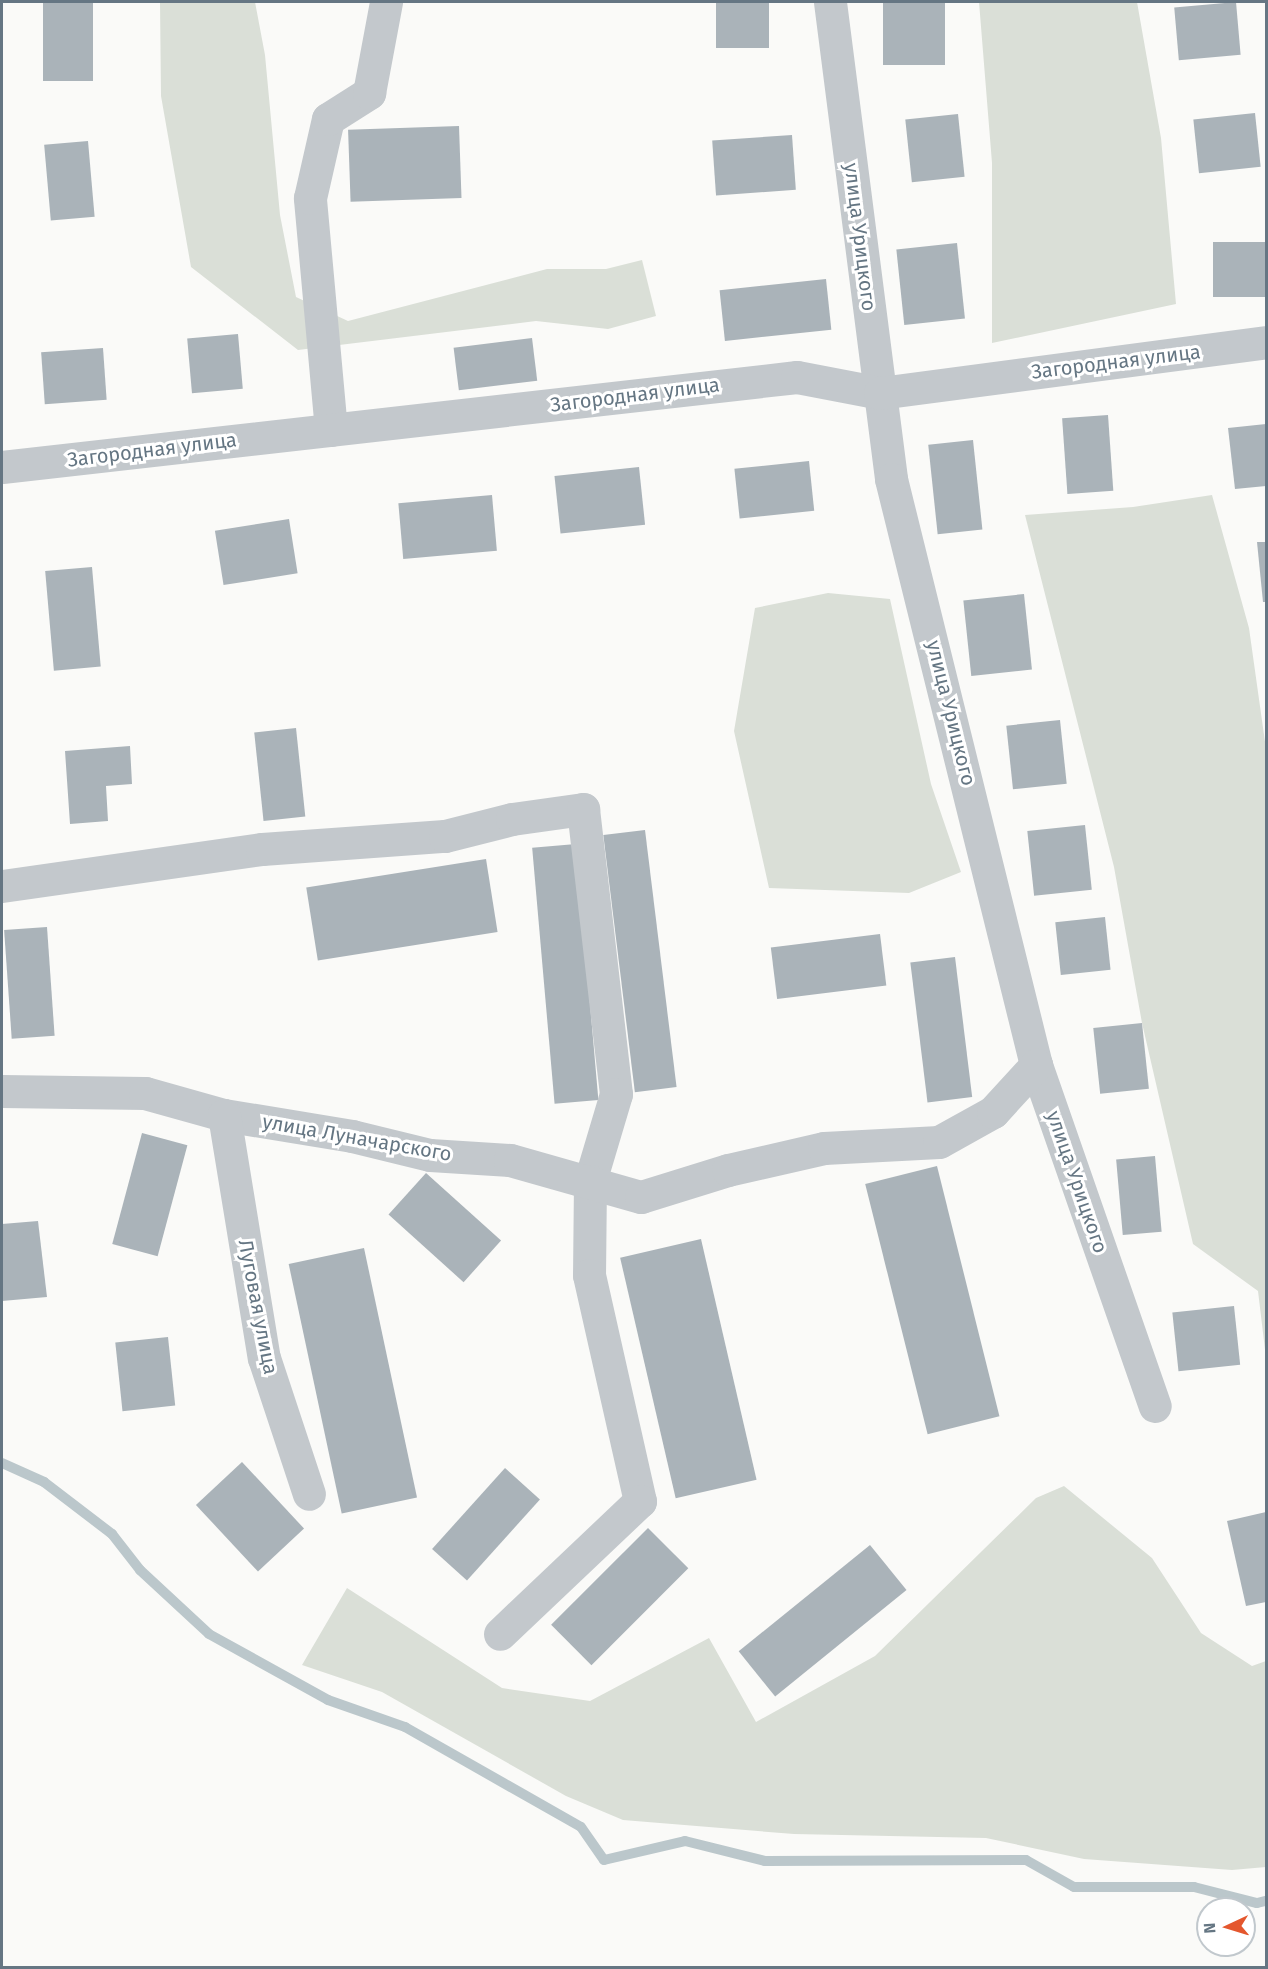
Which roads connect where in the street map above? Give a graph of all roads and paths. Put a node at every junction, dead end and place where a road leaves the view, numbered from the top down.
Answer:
1 (386, 2) edge
2 (830, 2) edge
3 (1266, 342) edge
4 (880, 393) junction
5 (331, 430) junction
6 (2, 467) edge
7 (2, 886) edge
8 (1036, 1065) junction
9 (2, 1091) edge
10 (224, 1115) junction
11 (590, 1181) junction
12 (1155, 1406) dead end
13 (309, 1494) dead end
14 (500, 1634) dead end

1 - 5 street
2 - 4 street, улица Урицкого
3 - 4 street, Загородная улица
4 - 5 street, Загородная улица
4 - 8 street, улица Урицкого
5 - 6 street, Загородная улица
7 - 11 street
8 - 11 street, улица Луначарского
8 - 12 street, улица Урицкого
9 - 10 street, улица Луначарского
10 - 11 street, улица Луначарского
10 - 13 street, Луговая улица
11 - 14 street

